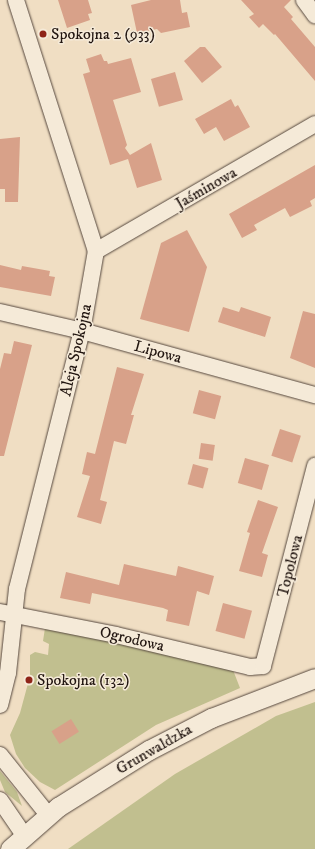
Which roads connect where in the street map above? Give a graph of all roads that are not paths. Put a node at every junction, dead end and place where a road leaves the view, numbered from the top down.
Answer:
1 (16, 0) edge
2 (304, 0) edge
3 (315, 15) edge
4 (315, 124) edge
5 (96, 251) junction
6 (0, 312) edge
7 (82, 331) junction
8 (315, 395) edge
9 (315, 466) edge
10 (7, 613) edge
11 (263, 666) joint
12 (315, 678) edge
13 (0, 705) edge
14 (0, 755) edge
15 (0, 800) edge
16 (48, 815) junction
17 (24, 835) junction
18 (10, 849) edge

1 - 5 street, Aleja Spokojna
2 - 3 street
4 - 5 street, Jaśminowa
5 - 7 street, Aleja Spokojna
6 - 7 street, Lipowa
7 - 8 street, Lipowa
7 - 10 street, Aleja Spokojna
9 - 11 street, Topolowa
10 - 11 street, Ogrodowa
10 - 13 street, Aleja Spokojna
12 - 16 street, Grunwaldzka
14 - 16 street
15 - 17 street
16 - 17 street, Grunwaldzka
17 - 18 street, Grunwaldzka

